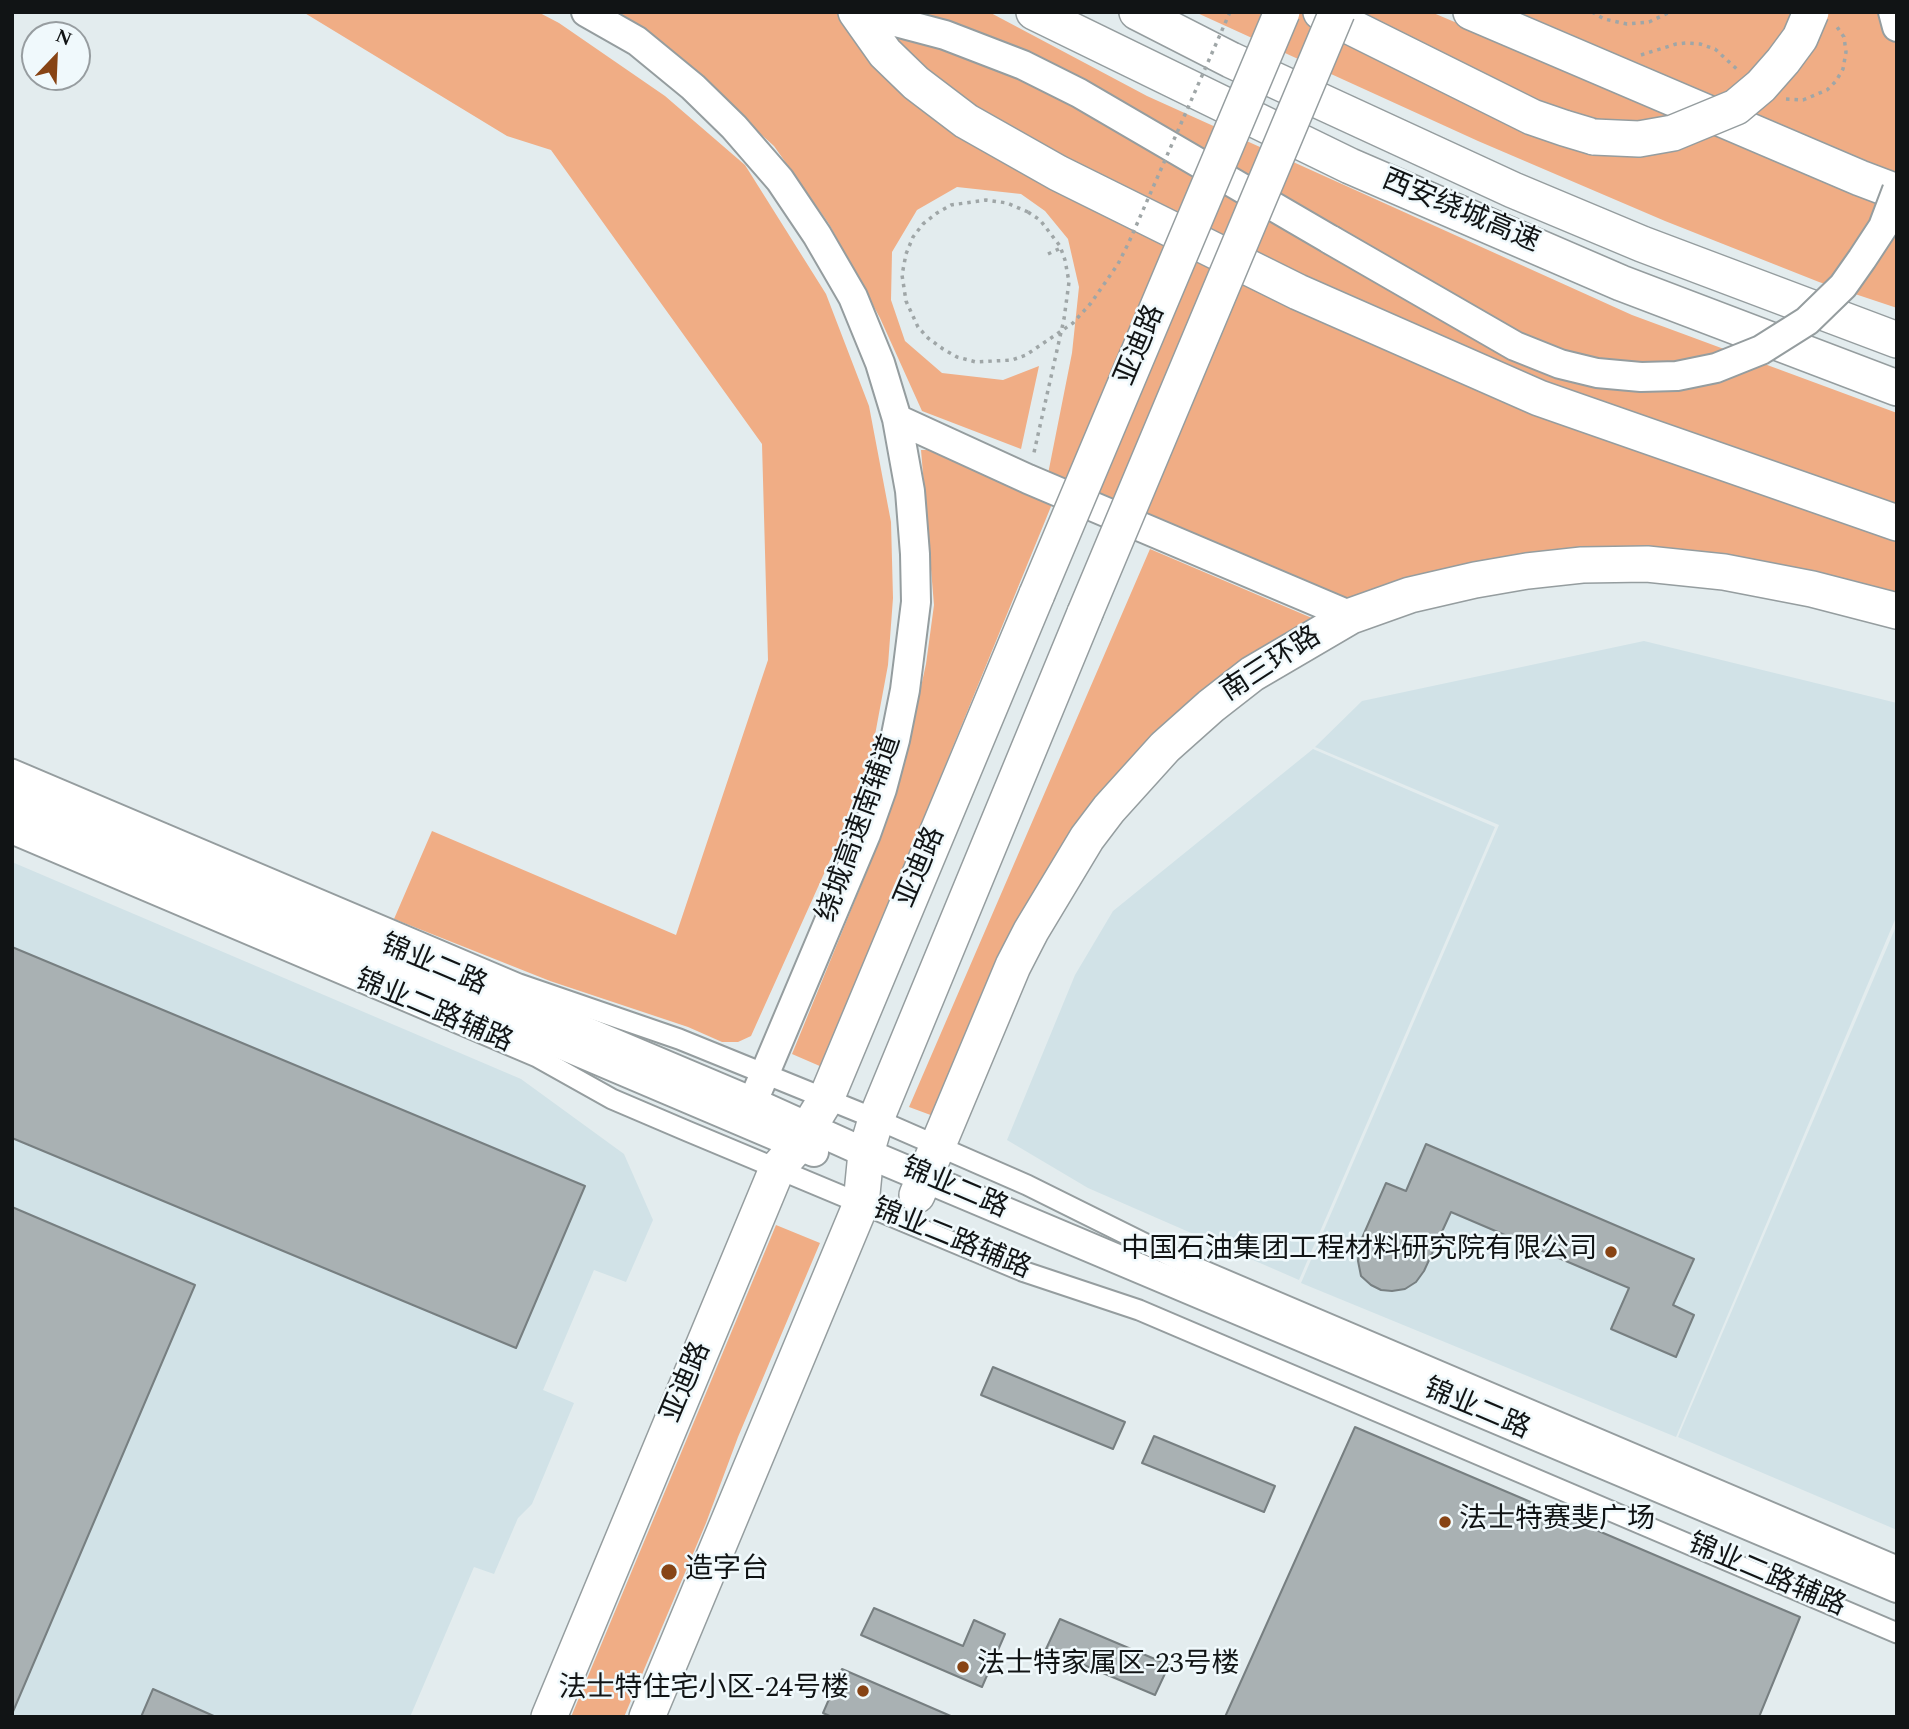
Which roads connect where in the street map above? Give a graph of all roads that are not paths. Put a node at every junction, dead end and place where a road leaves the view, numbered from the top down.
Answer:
1 (586, 12) edge
2 (857, 12) edge
3 (1034, 12) edge
4 (1137, 12) edge
5 (1282, 12) edge
6 (1471, 12) edge
7 (1893, 12) edge
8 (1333, 14) edge
9 (1821, 15) edge
10 (1897, 27) edge
11 (1897, 191) edge
12 (1897, 340) edge
13 (1897, 388) edge
14 (897, 419) junction
15 (1897, 523) edge
16 (1897, 611) edge
17 (1352, 616) junction
18 (12, 769) edge
19 (12, 789) edge
20 (12, 811) edge
21 (12, 834) edge
22 (765, 1073) junction
23 (826, 1099) junction
24 (749, 1112) junction
25 (876, 1119) junction
26 (794, 1147) junction
27 (926, 1173) junction
28 (864, 1177) junction
29 (1897, 1566) edge
30 (1897, 1588) edge
31 (1897, 1609) edge
32 (1897, 1633) edge
33 (549, 1717) edge
34 (647, 1717) edge

1 - 14 main road, 绕城高速南辅道
2 - 11 main road, bridge
2 - 15 highway
3 - 13 highway, 西安绕城高速
4 - 12 highway, 西安绕城高速
5 - 23 highway, 亚迪路, bridge
6 - 11 highway
7 - 10 main road
8 - 9 highway, bridge
8 - 25 highway, 亚迪路, bridge
14 - 17 main road
14 - 22 main road, 绕城高速南辅道
16 - 17 highway, 南三环路
17 - 27 highway, 南三环路
18 - 22 street
19 - 24 main road, 锦业二路
20 - 24 main road, 锦业二路
21 - 26 street, 锦业二路辅路
22 - 23 street
22 - 24 main road, 绕城高速南辅道
23 - 25 street
23 - 26 highway, 亚迪路
24 - 26 main road, 锦业二路
25 - 27 street
25 - 28 highway, 亚迪路
26 - 28 main road, 锦业二路
26 - 28 street, 锦业二路辅路
26 - 33 highway, 亚迪路
27 - 28 main road, 锦业二路
27 - 29 street
27 - 30 main road, 锦业二路
27 - 31 main road, 锦业二路
28 - 32 street, 锦业二路辅路
28 - 34 highway, 亚迪路

